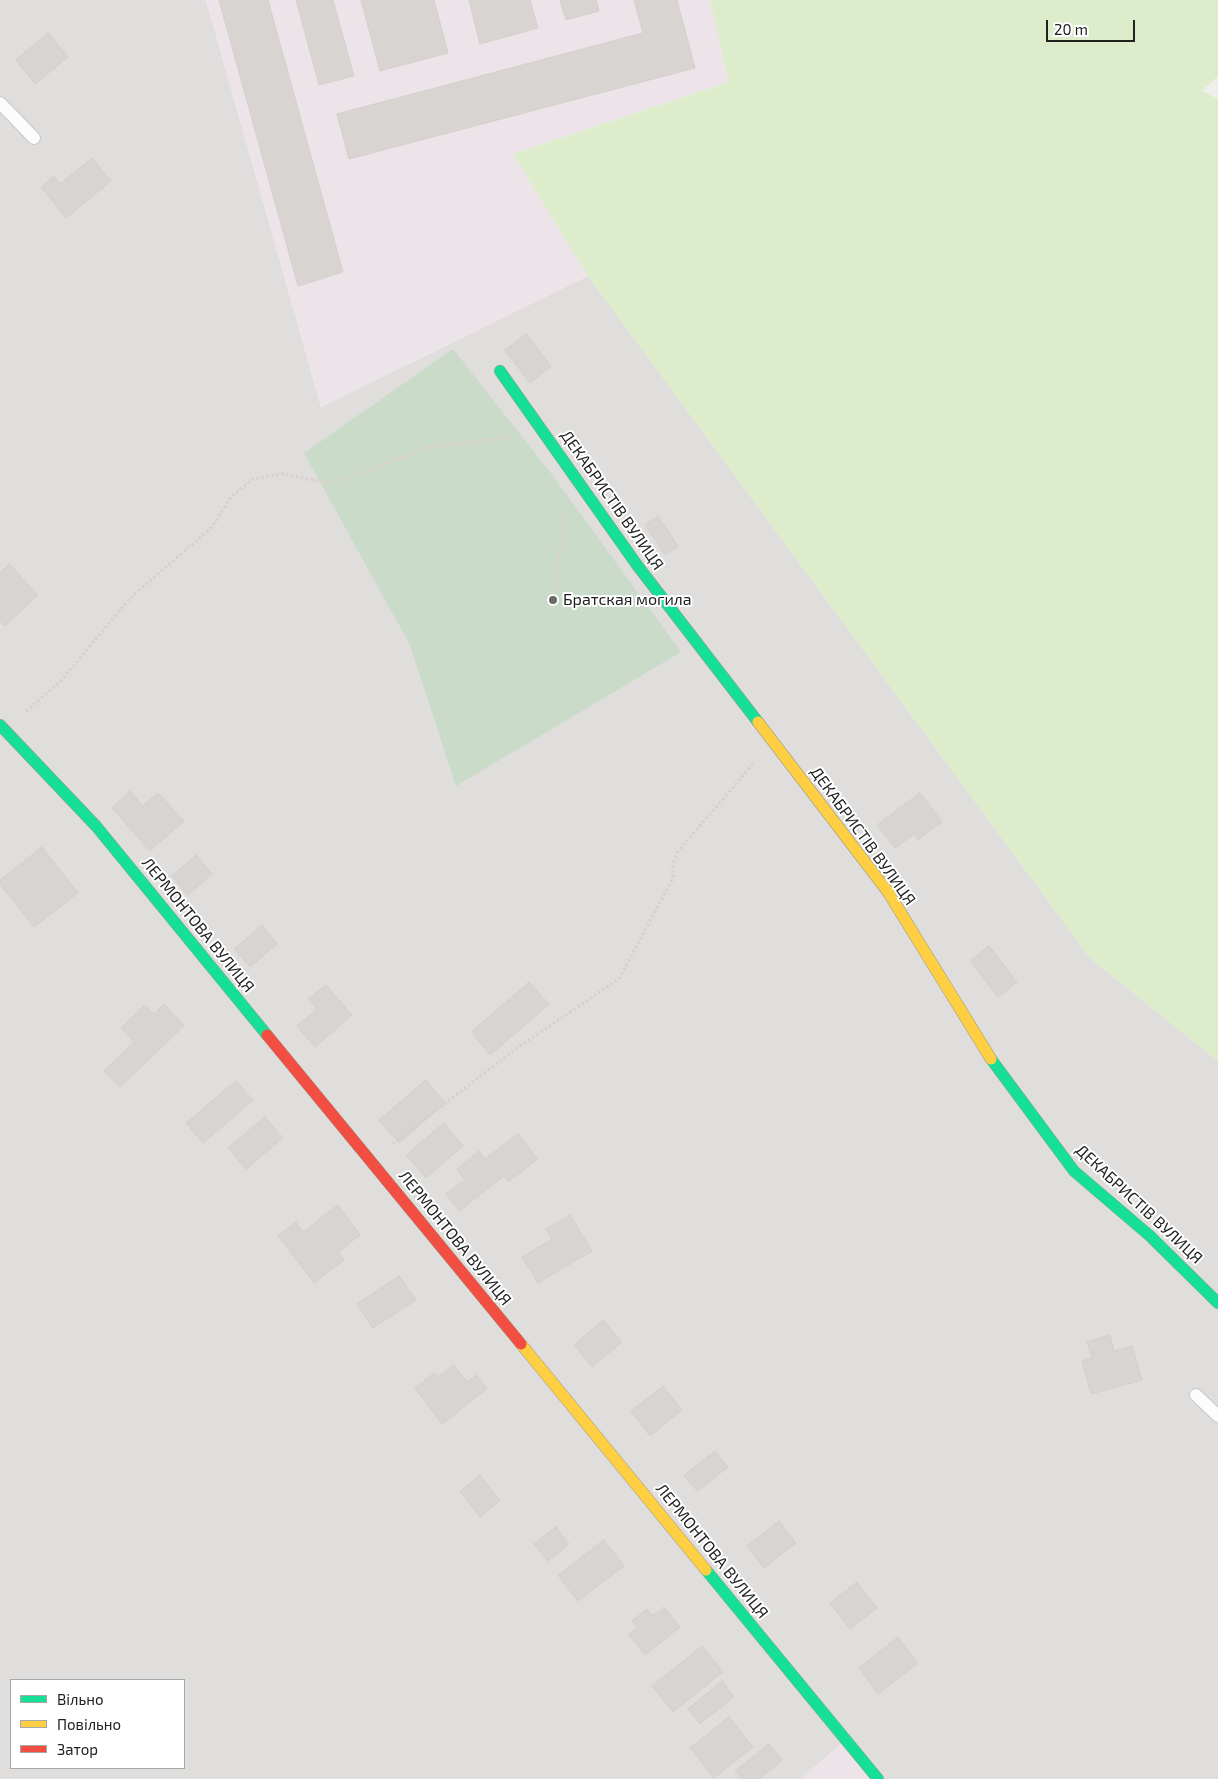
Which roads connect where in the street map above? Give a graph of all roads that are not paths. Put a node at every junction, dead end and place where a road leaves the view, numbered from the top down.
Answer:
1 (0, 102) edge
2 (34, 138) dead end
3 (500, 371) dead end
4 (2, 727) edge
5 (1218, 1303) edge
6 (1196, 1395) dead end
7 (1218, 1416) edge
8 (878, 1779) edge

1 - 2 lane
3 - 5 street, ДЕКАБРИСТІВ ВУЛИЦЯ
4 - 8 street, ЛЕРМОНТОВА ВУЛИЦЯ
6 - 7 lane

